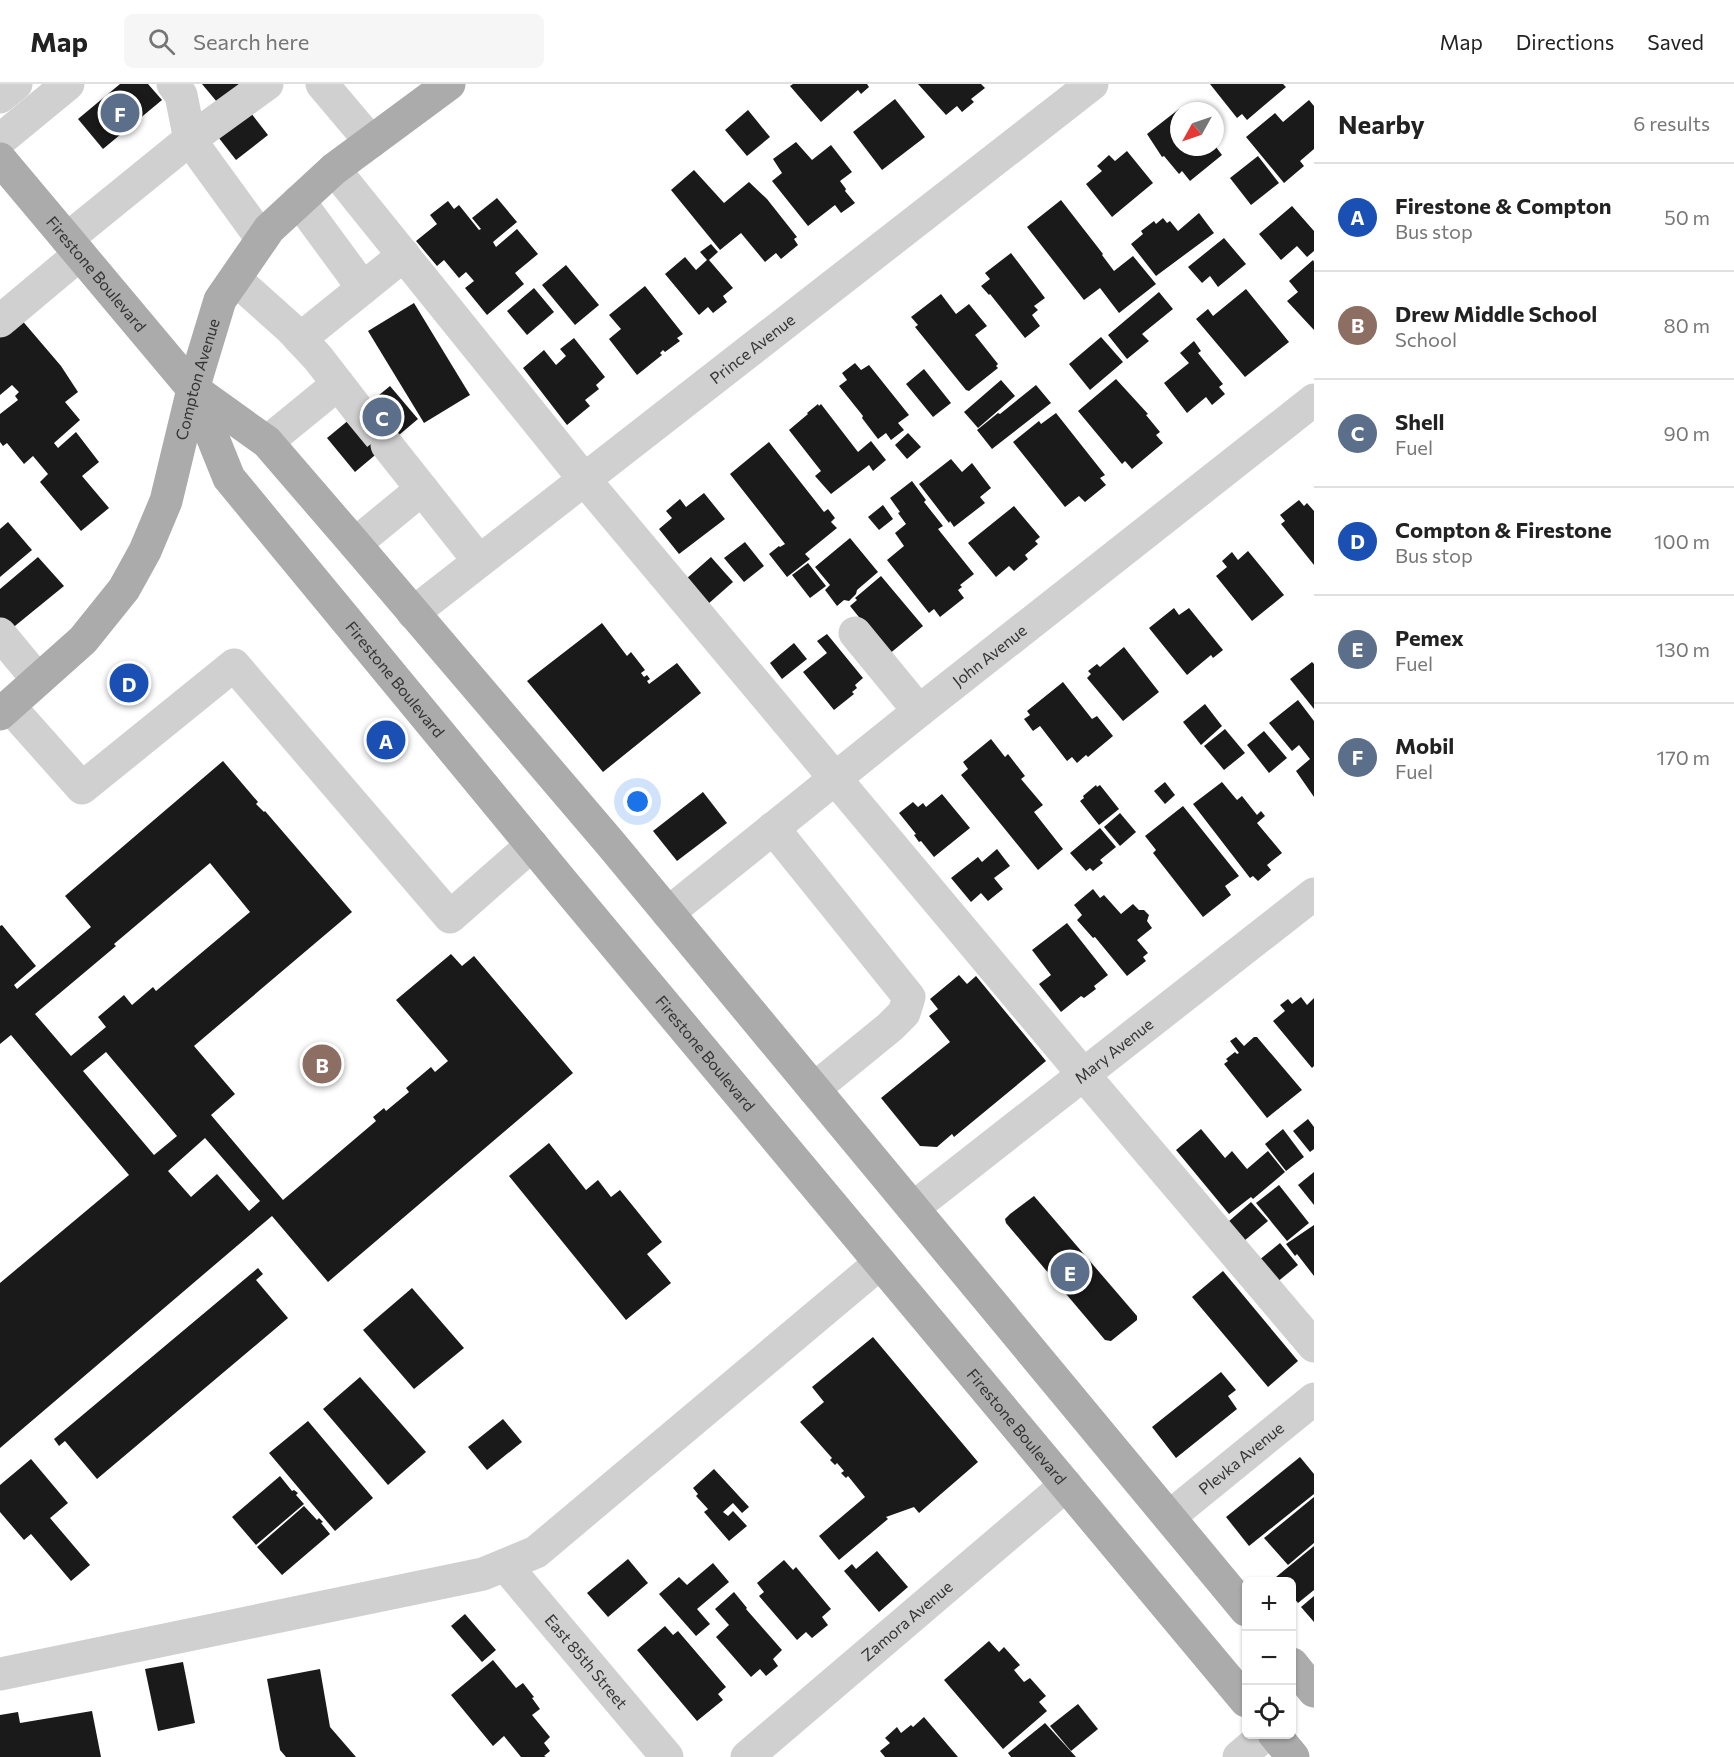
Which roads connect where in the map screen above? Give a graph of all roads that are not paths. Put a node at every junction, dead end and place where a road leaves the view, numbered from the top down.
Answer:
1 (16, 84) edge
2 (68, 84) edge
3 (173, 84) edge
4 (267, 84) edge
5 (322, 84) edge
6 (449, 84) edge
7 (1092, 84) edge
8 (0, 97) edge
9 (0, 140) edge
10 (190, 140) junction
11 (370, 142) junction
12 (0, 159) edge
13 (334, 169) junction
14 (299, 201) junction
15 (262, 240) junction
16 (74, 246) junction
17 (404, 255) junction
18 (235, 279) junction
19 (363, 288) junction
20 (0, 321) edge
21 (300, 339) junction
22 (338, 384) junction
23 (193, 389) junction
24 (1314, 400) edge
25 (359, 411) tunnel mouth
26 (267, 442) junction
27 (387, 445) tunnel mouth
28 (584, 479) junction
29 (422, 489) junction
30 (355, 544) junction
31 (479, 561) junction
32 (413, 613) junction
33 (855, 633) dead end
34 (0, 634) edge
35 (38, 680) junction
36 (4, 710) edge
37 (918, 711) junction
38 (835, 779) junction
39 (774, 828) junction
40 (532, 845) junction
41 (1314, 894) edge
42 (668, 913) junction
43 (1083, 1074) junction
44 (814, 1089) junction
45 (913, 1208) junction
46 (880, 1263) junction
47 (1314, 1346) edge
48 (1314, 1399) edge
49 (1066, 1485) junction
50 (1169, 1517) junction
51 (506, 1565) junction
52 (1242, 1605) edge
53 (1296, 1669) edge
54 (0, 1674) edge
55 (1314, 1691) edge
56 (1242, 1696) edge
57 (1260, 1739) edge
58 (1278, 1739) edge
59 (668, 1757) edge
60 (747, 1757) edge
61 (1239, 1757) edge
62 (1293, 1757) edge

1 - 8 street
2 - 9 street
3 - 10 street
4 - 10 street
5 - 11 street
6 - 11 main road, Compton Avenue
7 - 28 street, Prince Avenue
10 - 15 street
10 - 16 street
11 - 13 main road, Compton Avenue
12 - 16 main road, Firestone Boulevard
13 - 14 main road, Compton Avenue
13 - 17 street
14 - 15 main road, Compton Avenue
14 - 19 street
15 - 18 main road, Compton Avenue
16 - 20 street
16 - 23 main road, Firestone Boulevard
17 - 19 street
17 - 28 street
18 - 21 street
18 - 23 main road, Compton Avenue
19 - 21 street
21 - 22 street
22 - 25 street
22 - 26 street
23 - 26 main road, Firestone Boulevard
23 - 35 main road, Compton Avenue
23 - 40 main road, Firestone Boulevard
24 - 37 street, John Avenue
26 - 30 main road, Firestone Boulevard
27 - 29 street
28 - 31 street, Prince Avenue
28 - 38 street
29 - 30 street
29 - 31 street
30 - 32 main road, Firestone Boulevard
31 - 32 street, Prince Avenue
32 - 42 main road, Firestone Boulevard
33 - 37 street
34 - 35 street
35 - 36 main road, Compton Avenue
36 - 40 street
37 - 38 street, John Avenue
38 - 39 street, John Avenue
38 - 43 street
39 - 42 street, John Avenue
39 - 44 street
40 - 46 main road, Firestone Boulevard
41 - 43 street, Mary Avenue
42 - 44 main road, Firestone Boulevard
43 - 45 street, Mary Avenue
43 - 47 street
44 - 45 main road, Firestone Boulevard
45 - 50 main road, Firestone Boulevard
46 - 49 main road, Firestone Boulevard
46 - 51 street
48 - 50 street, Plevka Avenue
49 - 56 main road, Firestone Boulevard
49 - 60 street, Zamora Avenue
50 - 52 main road, Firestone Boulevard
51 - 54 street
51 - 59 street, East 85th Street
53 - 55 main road
57 - 61 street
58 - 62 main road

